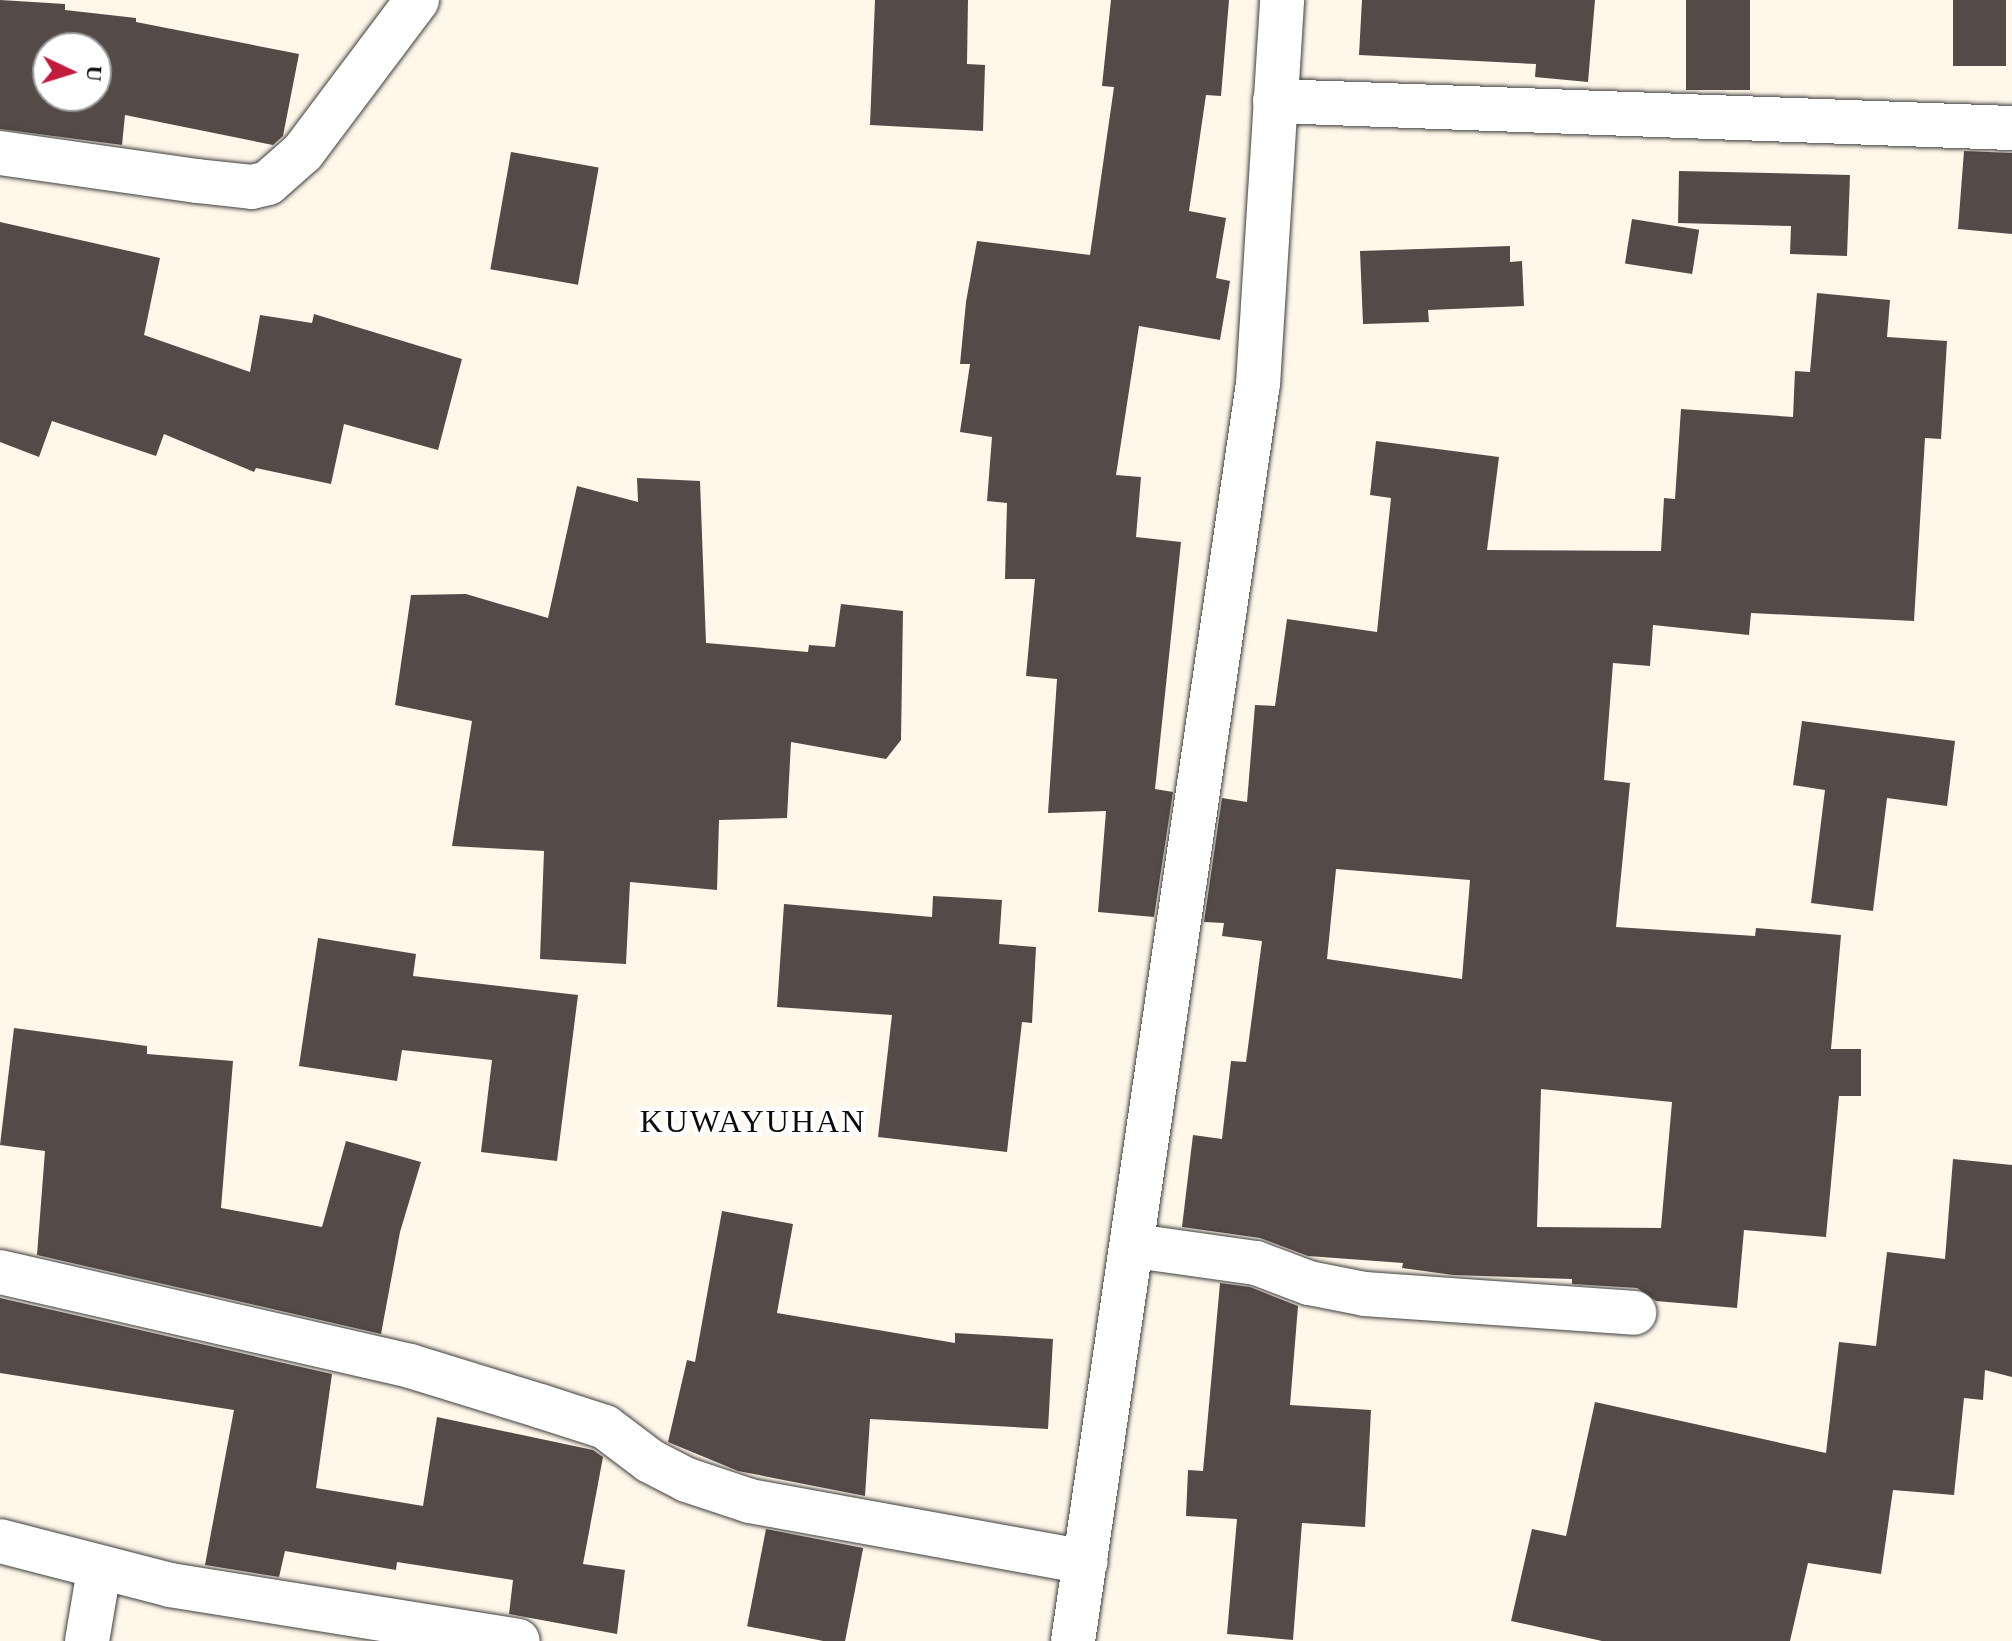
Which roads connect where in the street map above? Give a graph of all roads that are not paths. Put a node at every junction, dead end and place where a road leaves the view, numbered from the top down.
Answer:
1 (417, 0) edge
2 (1282, 0) edge
3 (1275, 101) junction
4 (2012, 128) edge
5 (0, 153) edge
6 (1135, 1246) junction
7 (0, 1272) edge
8 (1634, 1313) dead end
9 (0, 1541) edge
10 (1085, 1562) junction
11 (99, 1570) junction
12 (87, 1641) edge
13 (518, 1641) edge
14 (1073, 1641) edge

1 - 5 street
2 - 3 street
3 - 4 street
3 - 6 street
6 - 8 street
6 - 10 street
7 - 10 street
9 - 11 street
10 - 14 street
11 - 12 street
11 - 13 street

